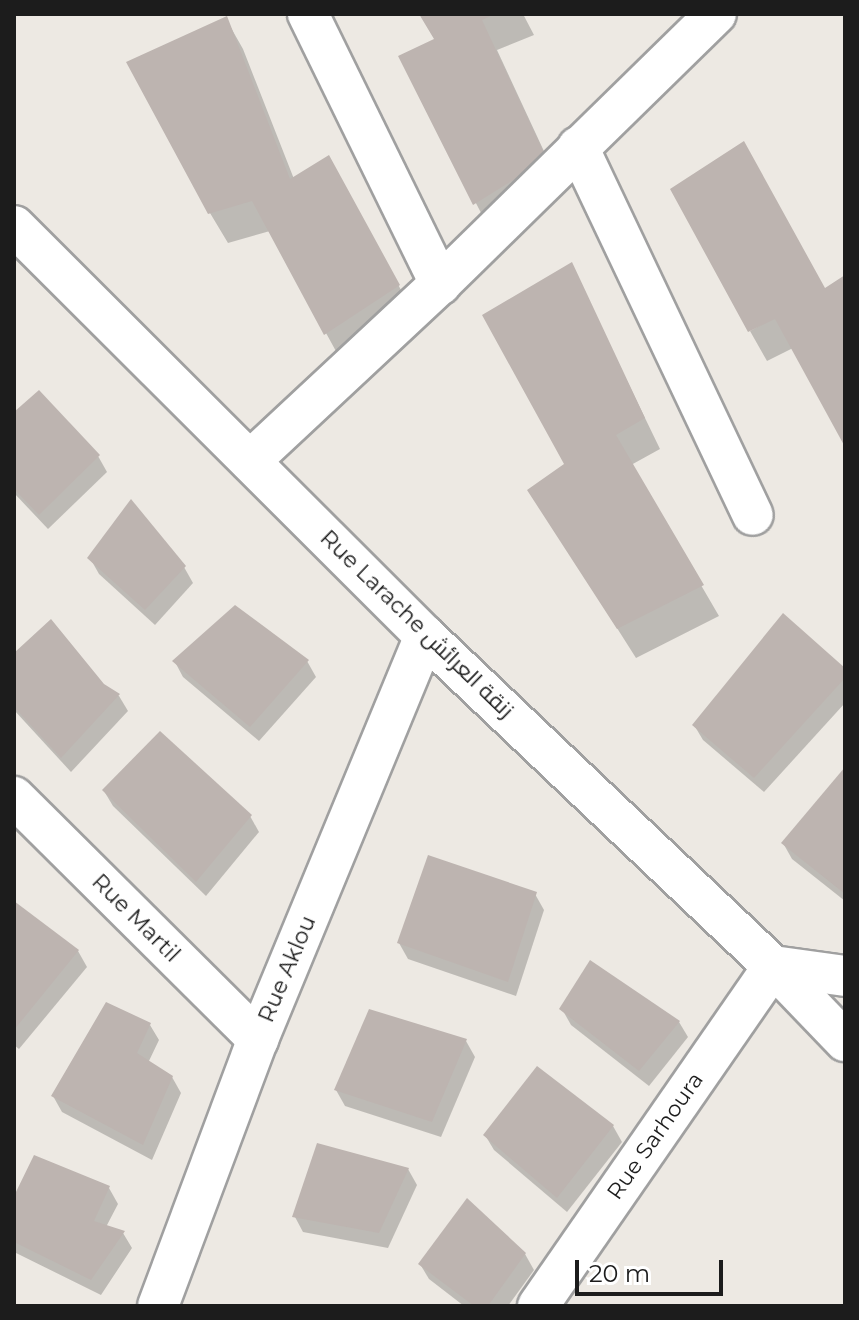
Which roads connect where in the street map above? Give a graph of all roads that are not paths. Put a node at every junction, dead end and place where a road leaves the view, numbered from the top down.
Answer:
1 (308, 14) edge
2 (716, 14) edge
3 (578, 147) junction
4 (14, 226) edge
5 (440, 284) junction
6 (250, 461) junction
7 (753, 515) dead end
8 (425, 636) junction
9 (14, 797) edge
10 (773, 966) junction
11 (845, 976) edge
12 (258, 1039) junction
13 (845, 1041) edge
14 (158, 1306) edge
15 (538, 1306) edge

1 - 5 street
2 - 3 street
3 - 5 street
3 - 7 street
4 - 6 street, Rue Larache زنقة العرائش
5 - 6 street
6 - 8 street, Rue Larache زنقة العرائش
8 - 10 street, Rue Larache زنقة العرائش
8 - 12 street, Rue Aklou
9 - 12 street, Rue Martil
10 - 11 street
10 - 13 street, Rue Larache زنقة العرائش
10 - 15 street, Rue Sarhoura
12 - 14 street, Rue Aklou

